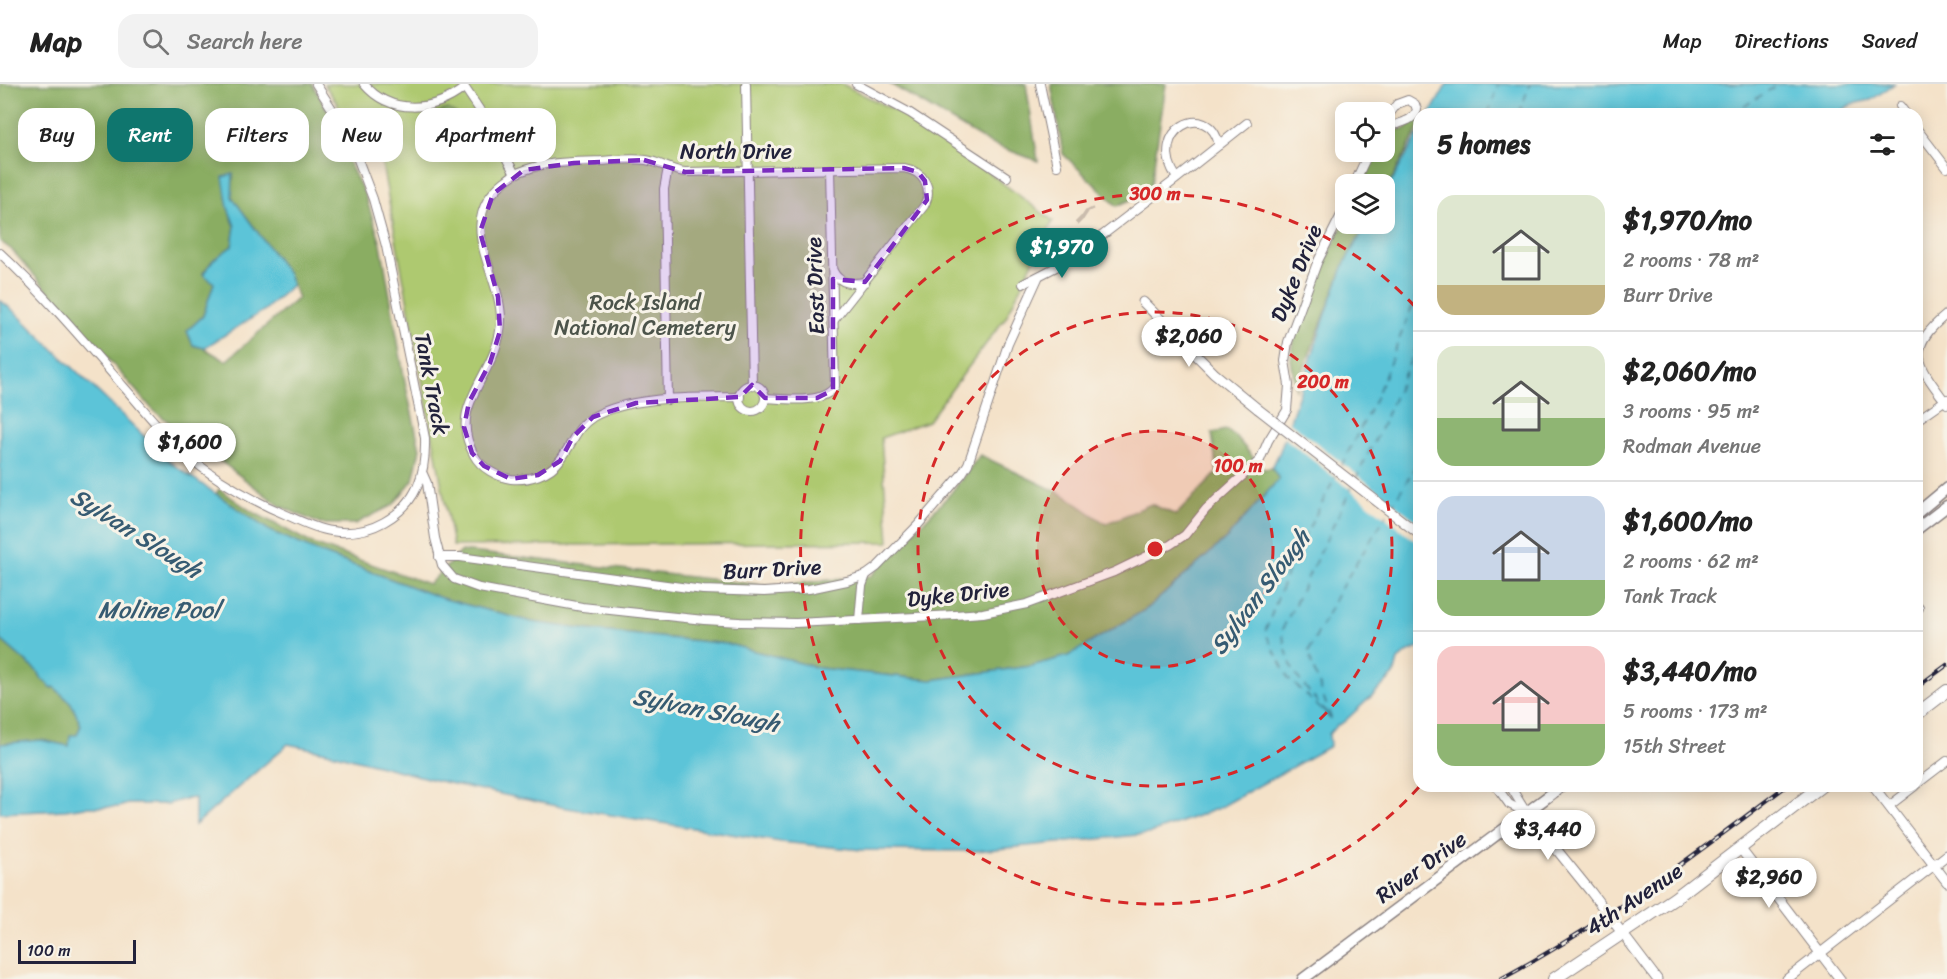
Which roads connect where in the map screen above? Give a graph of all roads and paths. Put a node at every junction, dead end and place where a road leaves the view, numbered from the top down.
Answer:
1 (316, 84) edge
2 (364, 84) edge
3 (746, 84) edge
4 (856, 84) edge
5 (1040, 84) edge
6 (463, 86) edge
7 (1395, 107) edge
8 (1416, 108) edge
9 (1413, 117) edge
10 (1247, 123) dead end
11 (1398, 124) dead end
12 (1923, 137) edge
13 (1219, 145) junction
14 (1057, 166) dead end
15 (668, 168) junction
16 (1947, 168) edge
17 (830, 169) junction
18 (747, 170) junction
19 (515, 174) junction
20 (1007, 177) dead end
21 (1178, 178) junction
22 (1335, 227) edge
23 (1075, 239) dead end
24 (1086, 247) dead end
25 (0, 253) edge
26 (832, 269) junction
27 (1038, 278) junction
28 (865, 282) junction
29 (1023, 285) dead end
30 (1143, 302) dead end
31 (1947, 314) edge
32 (834, 320) junction
33 (1923, 344) edge
34 (1923, 369) edge
35 (752, 385) junction
36 (740, 397) junction
37 (765, 398) junction
38 (668, 400) junction
39 (1946, 401) edge
40 (1923, 416) edge
41 (423, 474) junction
42 (1947, 488) edge
43 (1947, 506) edge
44 (1923, 508) edge
45 (1923, 524) edge
46 (1413, 529) edge
47 (439, 557) junction
48 (866, 575) junction
49 (859, 620) junction
50 (1947, 691) edge
51 (1923, 709) edge
52 (1947, 761) edge
53 (1923, 780) edge
54 (1500, 792) edge
55 (1515, 792) edge
56 (1554, 792) edge
57 (1813, 792) edge
58 (1878, 792) edge
59 (1907, 792) edge
60 (1889, 806) junction
61 (1527, 813) junction
62 (1740, 848) junction
63 (1947, 855) edge
64 (1934, 865) junction
65 (1947, 882) edge
66 (1622, 933) junction
67 (1821, 954) junction
68 (1303, 979) edge
69 (1554, 979) edge
70 (1657, 979) edge
71 (1787, 979) edge
72 (1840, 979) edge

1 - 41 street, Tank Track
2 - 6 street
3 - 18 street
4 - 20 street
5 - 14 street
6 - 19 street
7 - 8 street
9 - 11 street
10 - 13 street
12 - 16 street
13 - 21 street
13 - 21 street
15 - 18 street, North Drive
15 - 19 street, North Drive
15 - 38 street
17 - 18 street, North Drive
17 - 26 street, East Drive
17 - 28 street, North Drive
18 - 35 street
19 - 38 street
21 - 24 street
22 - 49 street, Dyke Drive
23 - 27 street, Burr Drive
25 - 41 street, Tank Track
26 - 28 street
26 - 32 street, East Drive
27 - 29 street, Burr Drive
27 - 48 street, Burr Drive
28 - 32 street
30 - 46 street, bridge
31 - 33 street
32 - 37 street, East Drive
34 - 39 street
35 - 36 street
35 - 37 street
36 - 37 street
36 - 38 street
39 - 40 street
41 - 47 street, Dyke Drive
42 - 44 main road
43 - 45 main road
47 - 48 street, Burr Drive
47 - 49 street, Dyke Drive
48 - 49 street
50 - 51 main road
52 - 53 street
54 - 61 street
55 - 61 street
56 - 61 main road, River Drive
57 - 62 main road, 4th Avenue
58 - 60 street
59 - 60 street
60 - 64 street
61 - 66 street
61 - 68 main road, River Drive
62 - 66 main road, 4th Avenue
62 - 67 street
63 - 64 street
64 - 65 street
64 - 67 street
66 - 69 main road, 4th Avenue
66 - 70 street
67 - 71 street
67 - 72 street

